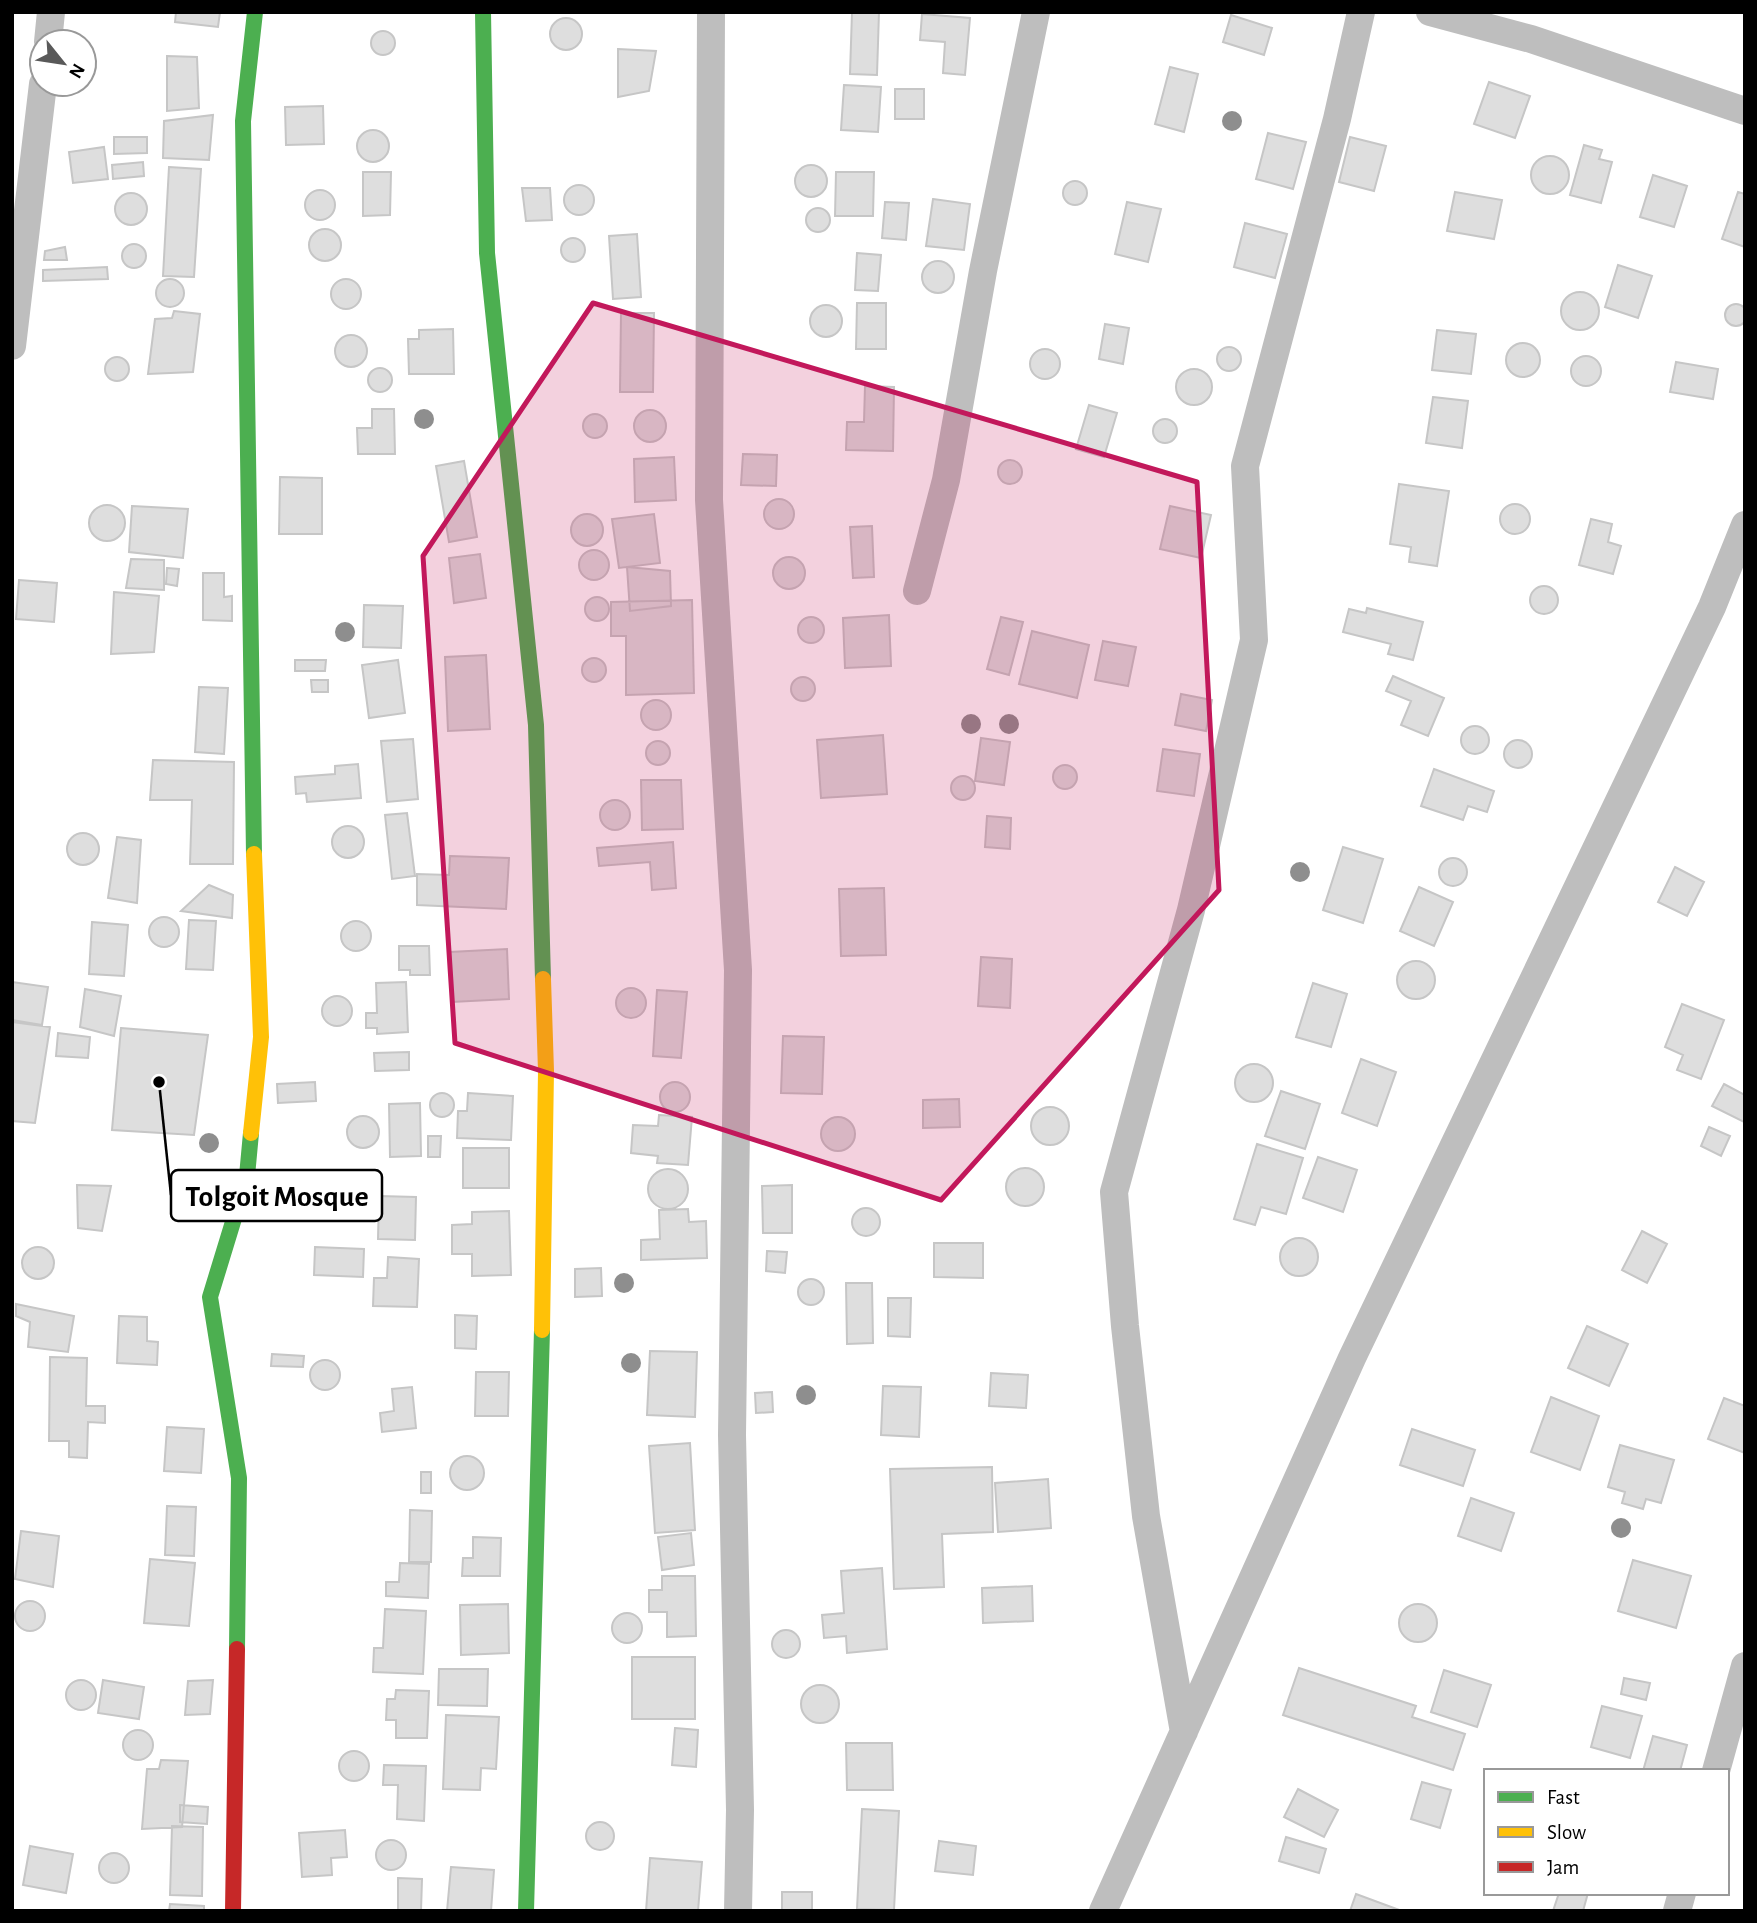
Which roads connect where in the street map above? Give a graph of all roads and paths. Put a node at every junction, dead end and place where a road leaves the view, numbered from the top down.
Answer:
1 (255, 12) edge
2 (483, 12) edge
3 (711, 12) edge
4 (1036, 12) edge
5 (1360, 12) edge
6 (1430, 12) edge
7 (41, 98) edge
8 (1745, 111) edge
9 (12, 346) edge
10 (1745, 525) edge
11 (917, 591) dead end
12 (1745, 1666) edge
13 (1184, 1732) junction
14 (1717, 1769) edge
15 (233, 1911) edge
16 (526, 1911) edge
17 (738, 1911) edge
18 (1103, 1911) edge

1 - 15 street
2 - 16 street
3 - 17 street
4 - 11 street
5 - 13 street
6 - 8 street
7 - 9 street
10 - 13 street
12 - 14 street
13 - 18 street

